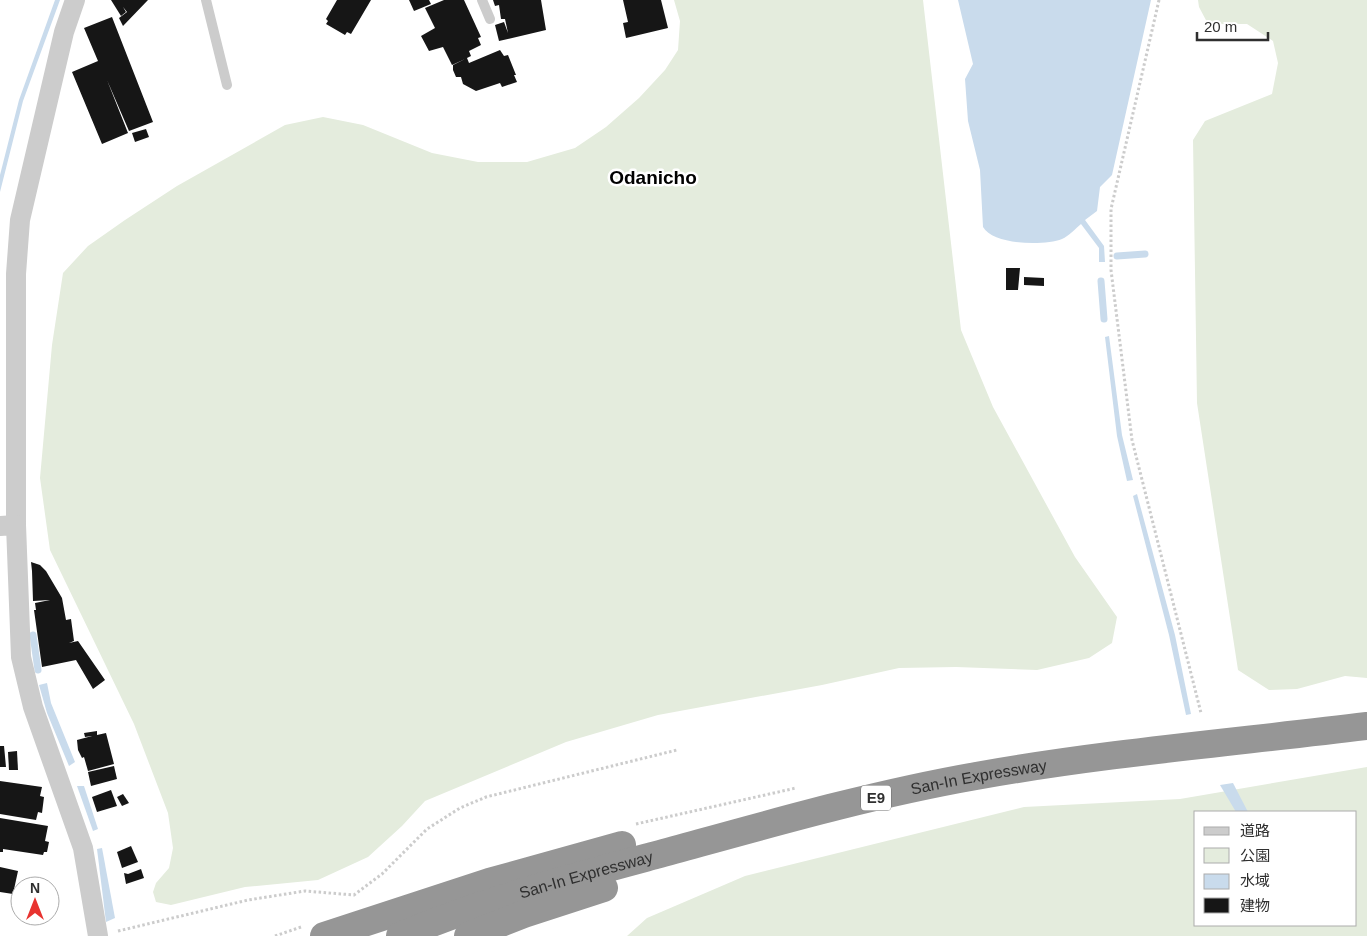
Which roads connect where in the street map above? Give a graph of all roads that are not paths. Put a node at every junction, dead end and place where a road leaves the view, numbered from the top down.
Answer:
1 (75, 0) edge
2 (206, 0) edge
3 (482, 0) edge
4 (490, 19) dead end
5 (227, 85) dead end
6 (8, 526) edge
7 (1367, 726) edge
8 (1367, 740) edge
9 (804, 814) junction
10 (729, 848) junction
11 (107, 934) edge
12 (324, 936) edge
13 (400, 936) edge
14 (440, 936) edge
15 (468, 936) edge

1 - 6 street
2 - 5 lane
3 - 4 lane
6 - 11 street
7 - 9 highway, San-In Expressway / E9
8 - 10 highway, San-In Expressway / E9
9 - 12 highway
9 - 13 highway, San-In Expressway / E9
10 - 14 highway, San-In Expressway / E9
10 - 15 highway

